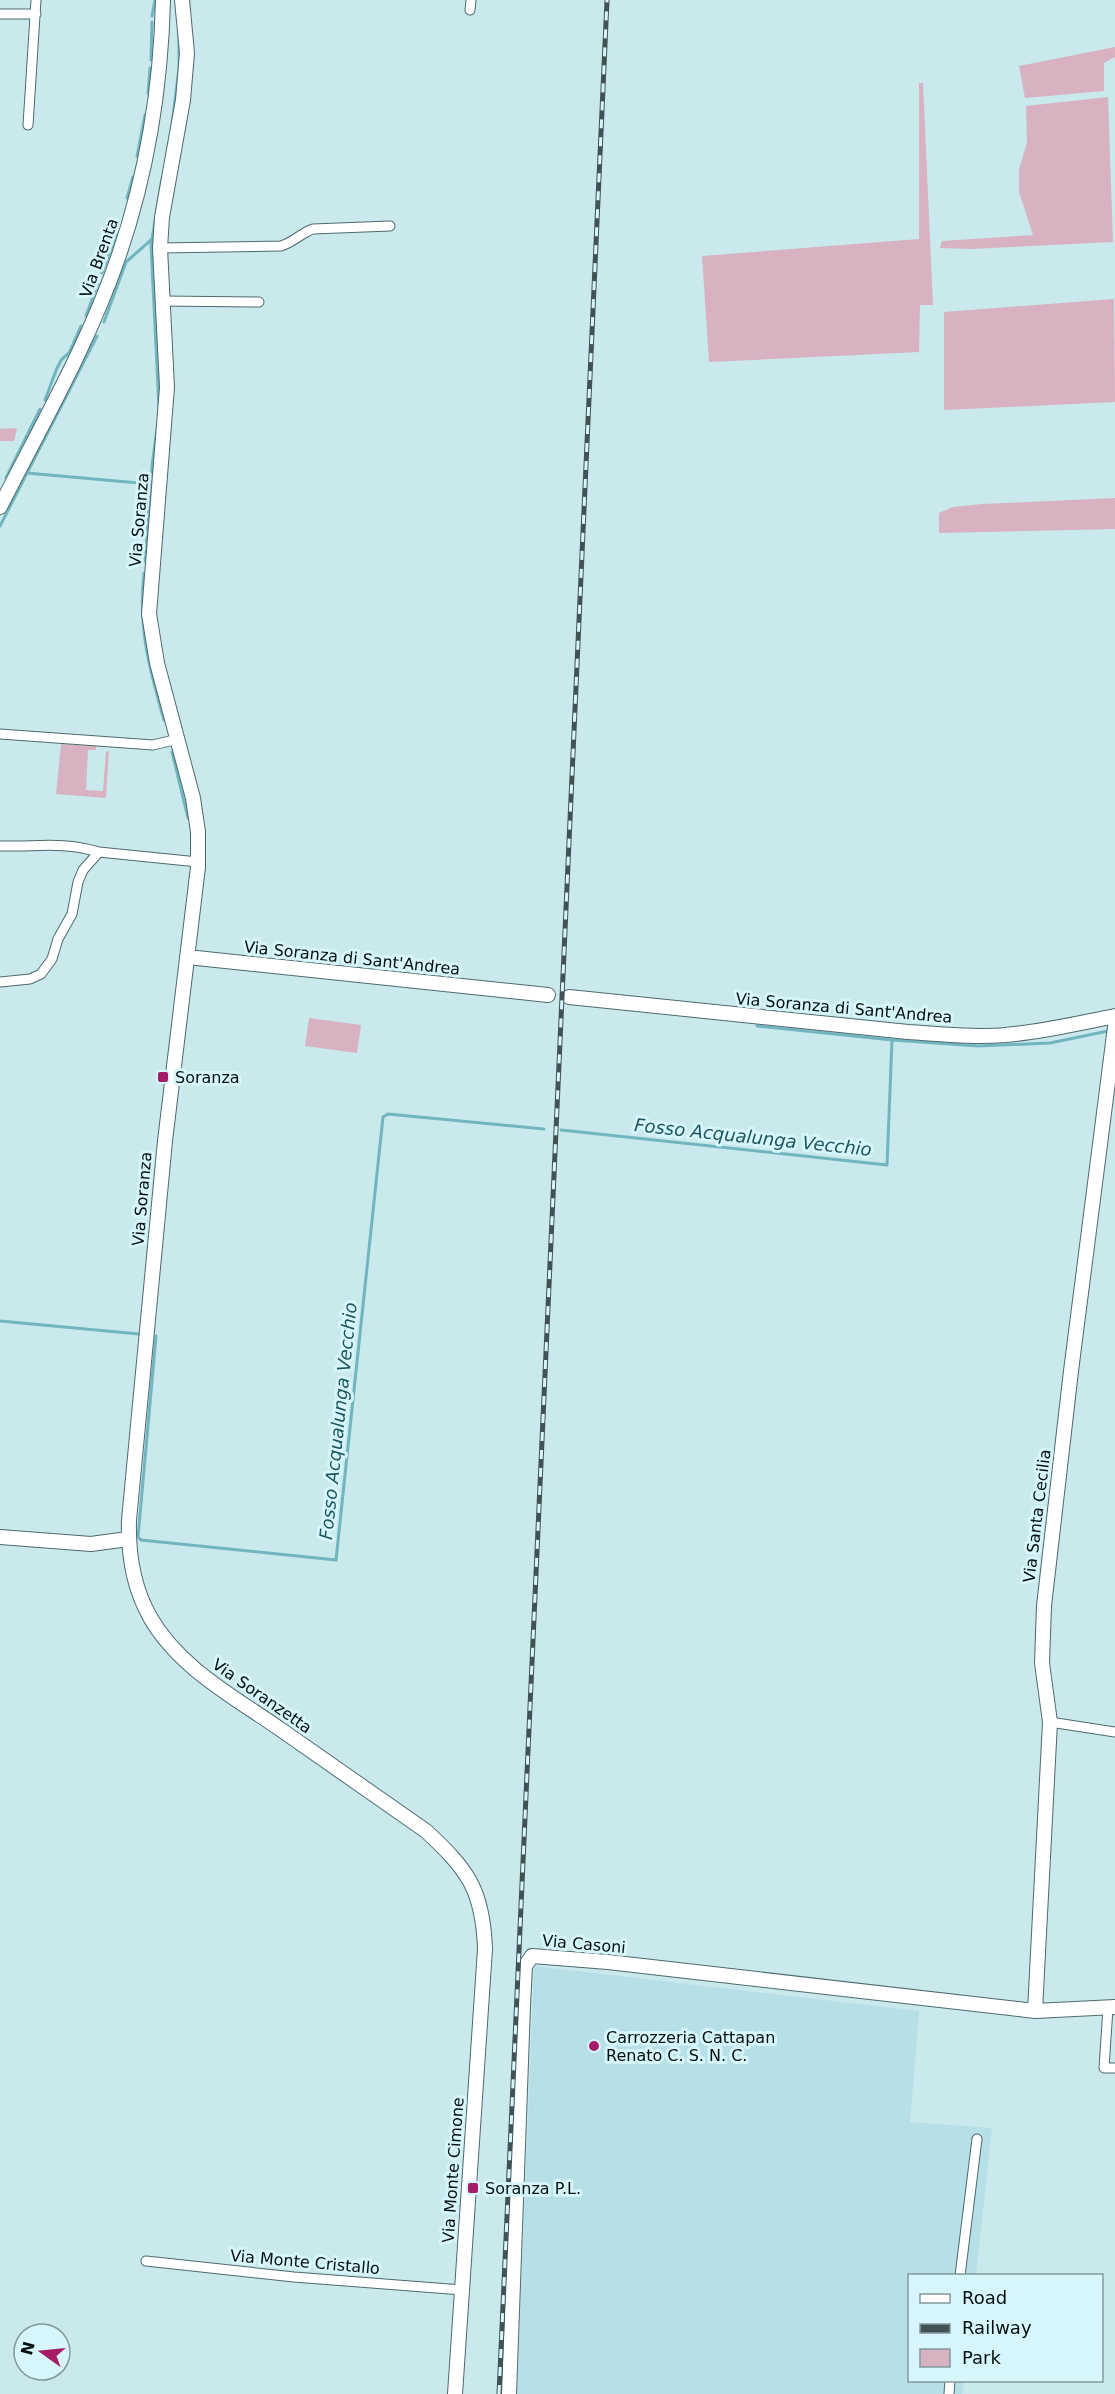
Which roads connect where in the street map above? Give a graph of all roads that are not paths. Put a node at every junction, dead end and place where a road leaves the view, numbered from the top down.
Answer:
1 (36, 0) edge
2 (163, 0) edge
3 (182, 0) edge
4 (0, 14) edge
5 (36, 14) junction
6 (28, 125) dead end
7 (390, 226) dead end
8 (160, 248) junction
9 (162, 301) junction
10 (259, 302) dead end
11 (0, 507) edge
12 (0, 734) edge
13 (178, 739) junction
14 (0, 846) edge
15 (99, 852) junction
16 (198, 862) junction
17 (187, 957) junction
18 (0, 982) edge
19 (548, 995) dead end
20 (569, 997) dead end
21 (1115, 1016) edge
22 (1115, 1026) edge
23 (0, 1537) edge
24 (128, 1539) junction
25 (1050, 1722) junction
26 (1115, 1732) edge
27 (485, 1949) joint
28 (1112, 2008) edge
29 (1035, 2011) junction
30 (1115, 2068) edge
31 (977, 2139) dead end
32 (146, 2261) dead end
33 (960, 2274) edge
34 (462, 2290) junction
35 (454, 2394) edge
36 (509, 2394) edge

1 - 5 street
2 - 11 main road, Via Brenta
3 - 8 main road, Via Soranza
4 - 5 street
5 - 6 street
7 - 8 street
8 - 9 main road, Via Soranza
9 - 10 street
9 - 13 main road, Via Soranza
12 - 13 street
13 - 16 main road, Via Soranza
14 - 15 street
15 - 16 street
15 - 18 street
16 - 17 main road, Via Soranza
17 - 19 main road, Via Soranza di Sant'Andrea
17 - 24 main road, Via Soranza
20 - 21 main road, Via Soranza di Sant'Andrea
21 - 22 main road, Via Santa Cecilia
22 - 25 main road, Via Santa Cecilia
23 - 24 main road
24 - 27 main road, Via Soranzetta
25 - 26 street
25 - 29 main road, Via Santa Cecilia
27 - 34 main road, Via Monte Cimone
28 - 29 main road
28 - 30 street
29 - 36 main road, Via Casoni
31 - 33 street
32 - 34 street, Via Monte Cristallo
34 - 35 main road, Via Monte Cimone

